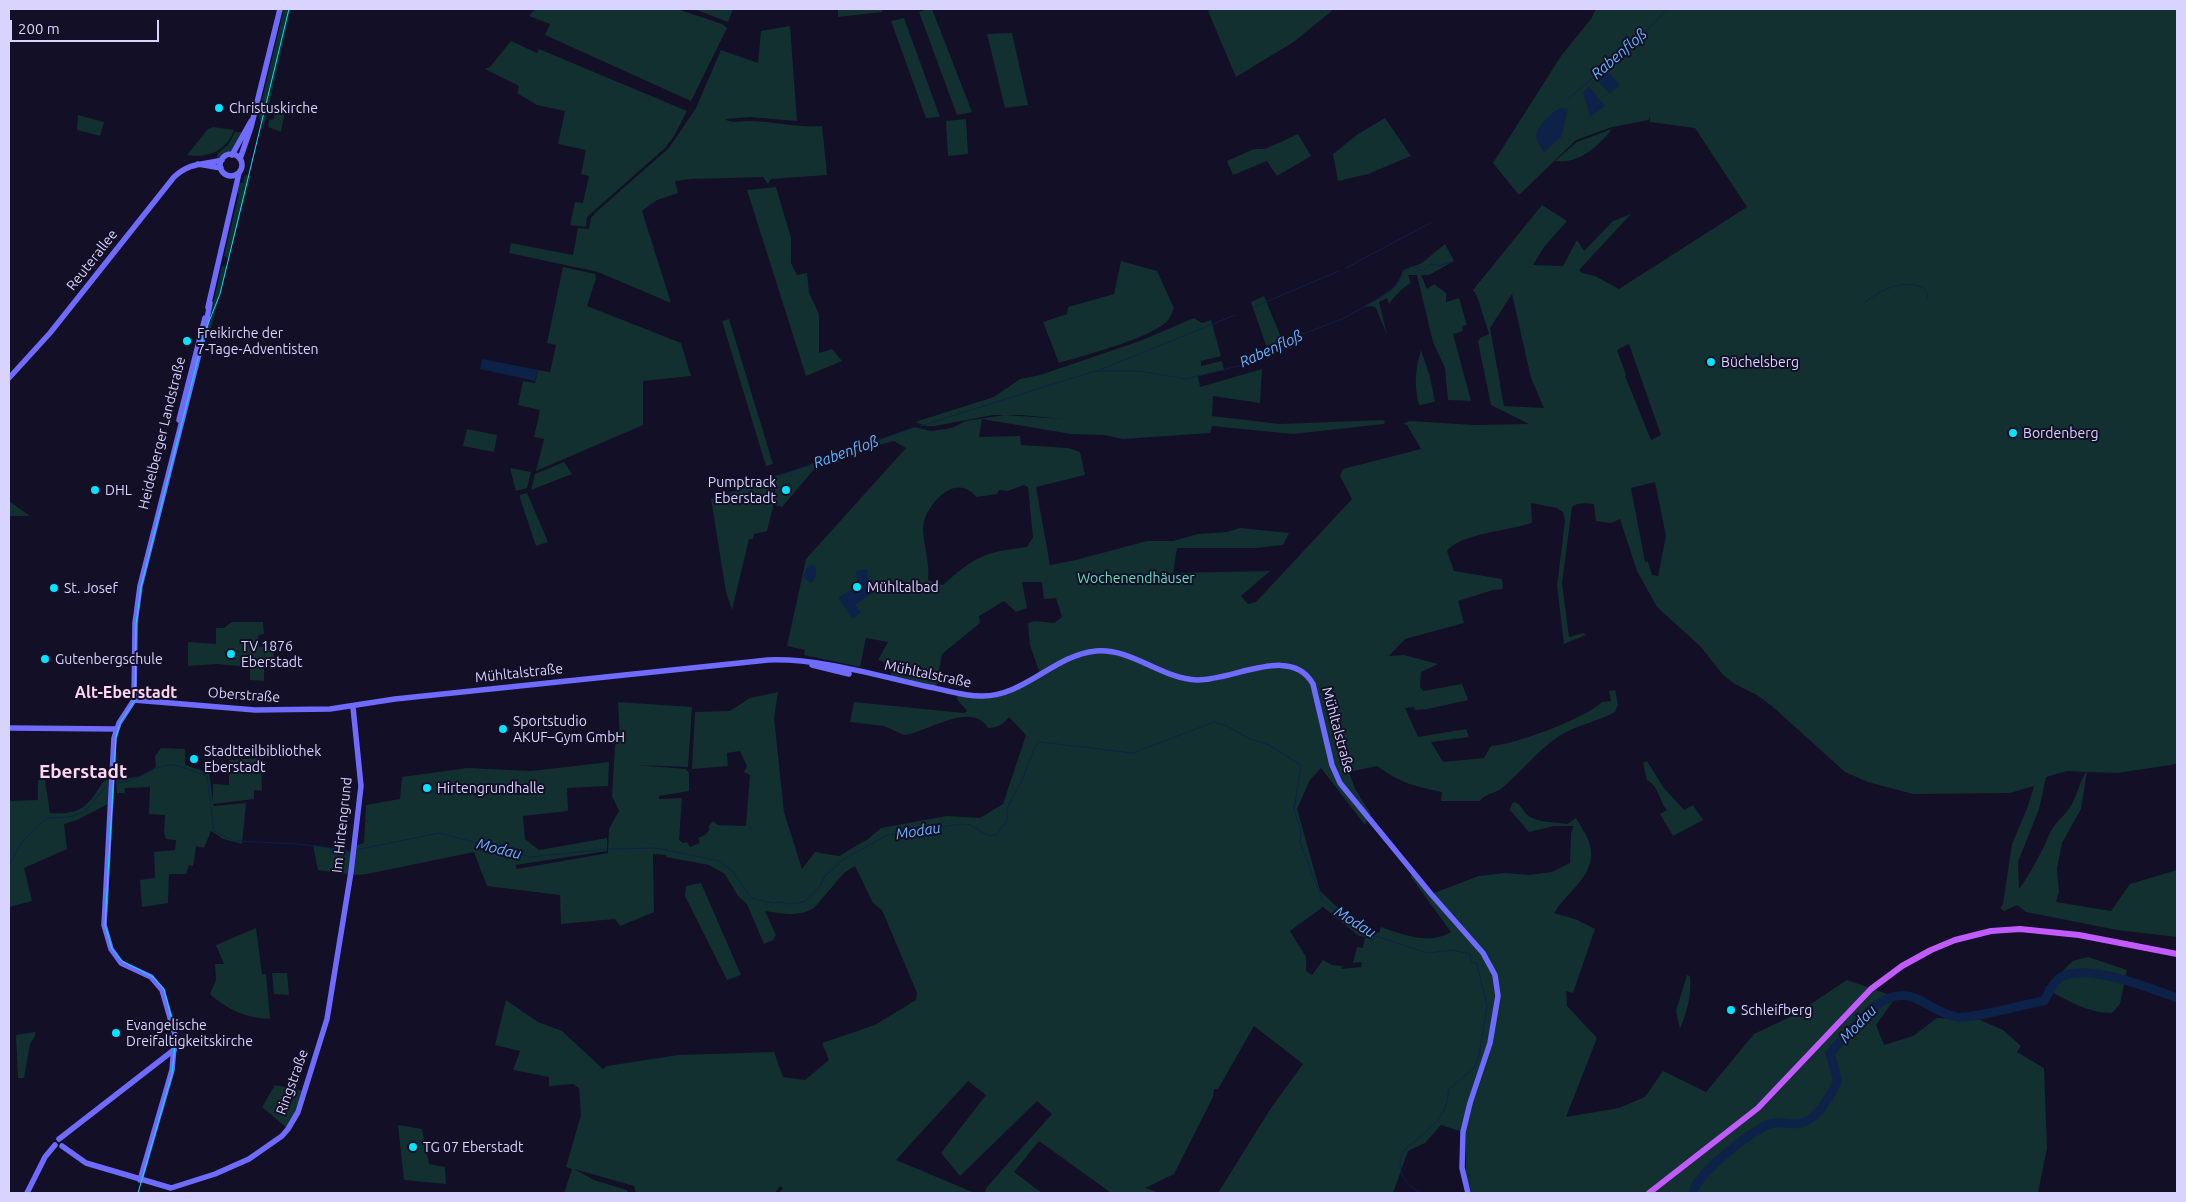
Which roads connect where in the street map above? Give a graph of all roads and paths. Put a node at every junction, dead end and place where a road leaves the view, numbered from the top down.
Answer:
1 (280, 9) edge
2 (251, 120) junction
3 (232, 155) junction
4 (240, 159) junction
5 (222, 160) junction
6 (198, 164) junction
7 (221, 168) junction
8 (239, 173) junction
9 (229, 176) junction
10 (233, 192) junction
11 (9, 378) edge
12 (134, 700) junction
13 (353, 707) junction
14 (9, 728) edge
15 (116, 729) junction
16 (344, 915) joint
17 (2177, 954) edge
18 (175, 1049) junction
19 (58, 1146) junction
20 (140, 1180) junction
21 (27, 1193) edge
22 (1468, 1193) edge
23 (1649, 1193) edge

1 - 2 street
2 - 3 street
2 - 4 street
3 - 4 street
3 - 5 street
4 - 8 street
5 - 6 street, Reuterallee
5 - 7 street
6 - 7 street
6 - 11 street, Reuterallee
7 - 9 street
8 - 9 street
8 - 10 street, Heidelberger Landstraße
9 - 10 street, Heidelberger Landstraße
10 - 12 street, Heidelberger Landstraße
12 - 13 street, Oberstraße
12 - 15 street
13 - 16 street, Im Hirtengrund
13 - 22 street, Mühltalstraße
14 - 15 street
15 - 18 street
16 - 20 street, Ringstraße
17 - 23 main road
18 - 19 street
18 - 20 street
19 - 20 street, Ringstraße
19 - 21 street

